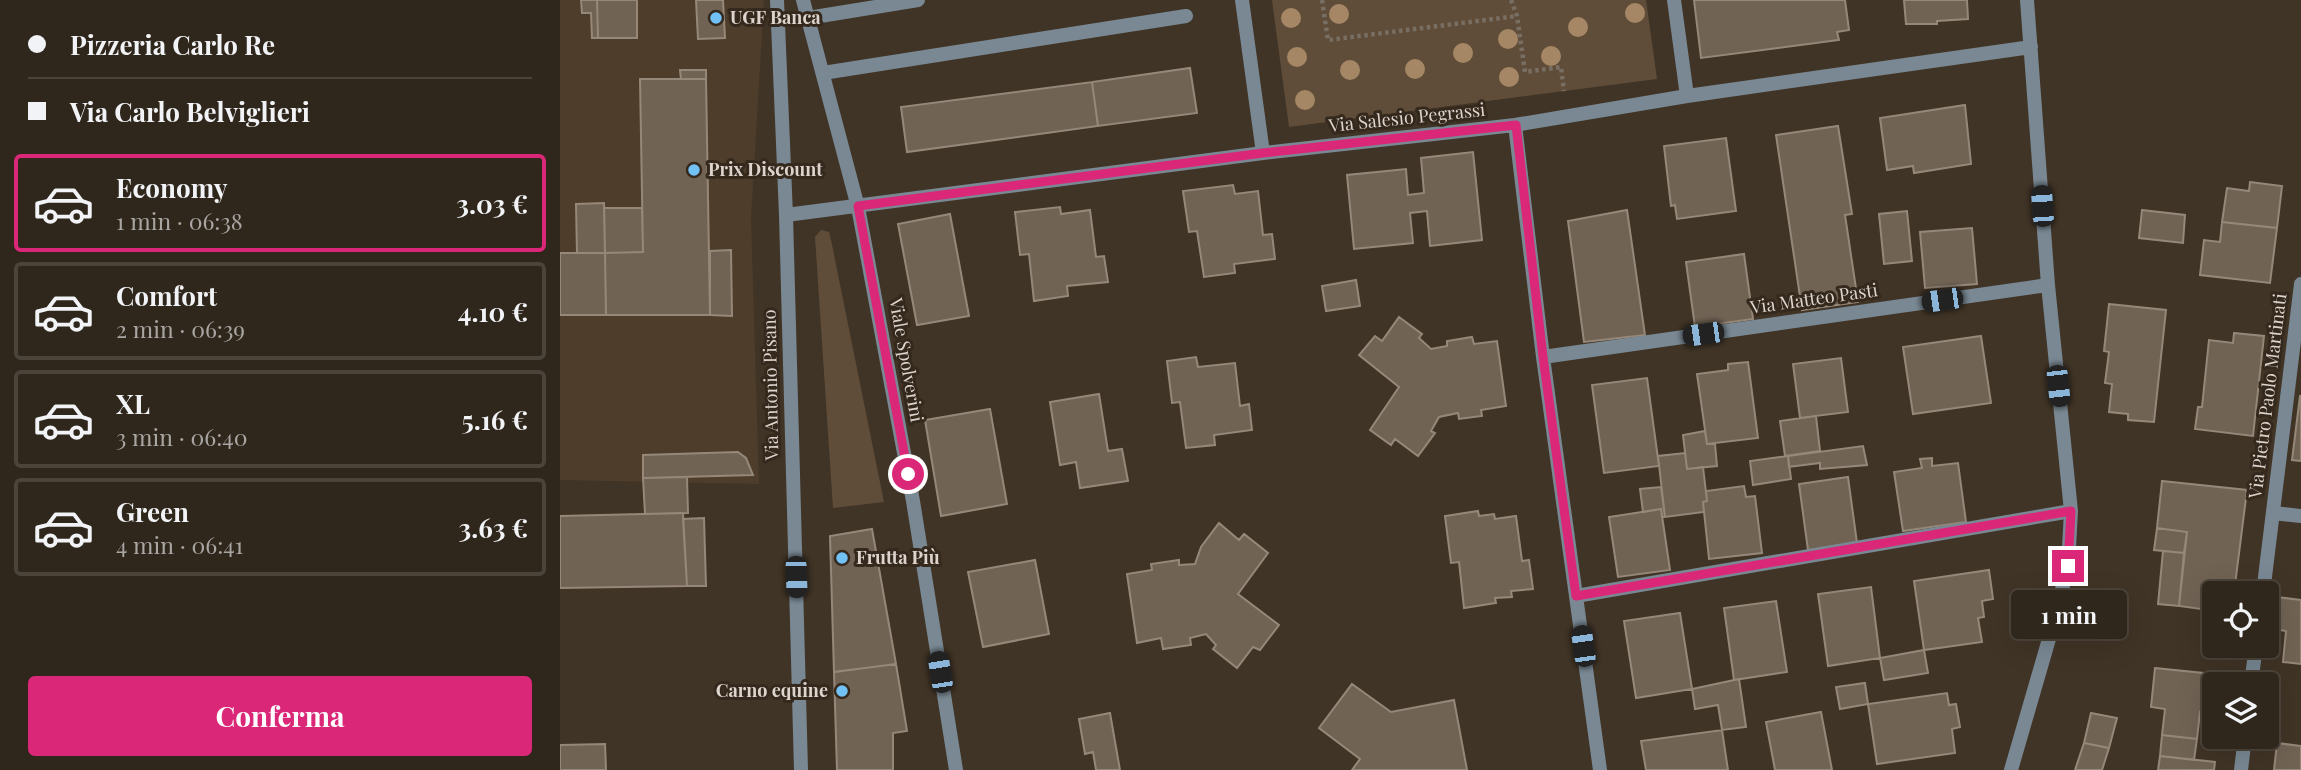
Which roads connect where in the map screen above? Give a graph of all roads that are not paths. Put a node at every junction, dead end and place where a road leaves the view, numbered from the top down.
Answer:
1 (777, 0) edge
2 (803, 0) edge
3 (918, 0) edge
4 (1242, 0) edge
5 (1674, 0) edge
6 (2027, 0) edge
7 (1186, 16) dead end
8 (807, 18) junction
9 (2031, 47) junction
10 (823, 73) junction
11 (1687, 96) junction
12 (1516, 125) junction
13 (1263, 153) junction
14 (858, 206) junction
15 (786, 215) junction
16 (2301, 284) edge
17 (2048, 285) junction
18 (1543, 357) junction
19 (2071, 511) junction
20 (2273, 513) junction
21 (2301, 516) edge
22 (2264, 581) edge
23 (1576, 596) junction
24 (2244, 749) edge
25 (801, 770) edge
26 (956, 770) edge
27 (1600, 770) edge
28 (2011, 770) edge
29 (2241, 770) edge

1 - 15 street, Via Antonio Pisano
2 - 8 street, Viale Spolverini
3 - 8 street
4 - 13 street
5 - 11 street
6 - 9 street
7 - 10 street
8 - 10 street, Viale Spolverini
9 - 11 street, Via Salesio Pegrassi
9 - 17 street
10 - 14 street, Viale Spolverini
11 - 12 street, Via Salesio Pegrassi
12 - 13 street, Via Salesio Pegrassi
12 - 18 street
13 - 14 street, Via Salesio Pegrassi
14 - 15 street, Via Salesio Pegrassi
14 - 26 street, Viale Spolverini
15 - 25 street, Via Antonio Pisano
16 - 20 street, Via Pietro Paolo Martinati
17 - 18 street, Via Matteo Pasti
17 - 19 street
18 - 23 street
19 - 23 street
19 - 28 street
20 - 21 street, Via Pietro Paolo Martinati
20 - 22 street, Via Pietro Paolo Martinati
23 - 27 street
24 - 29 street

